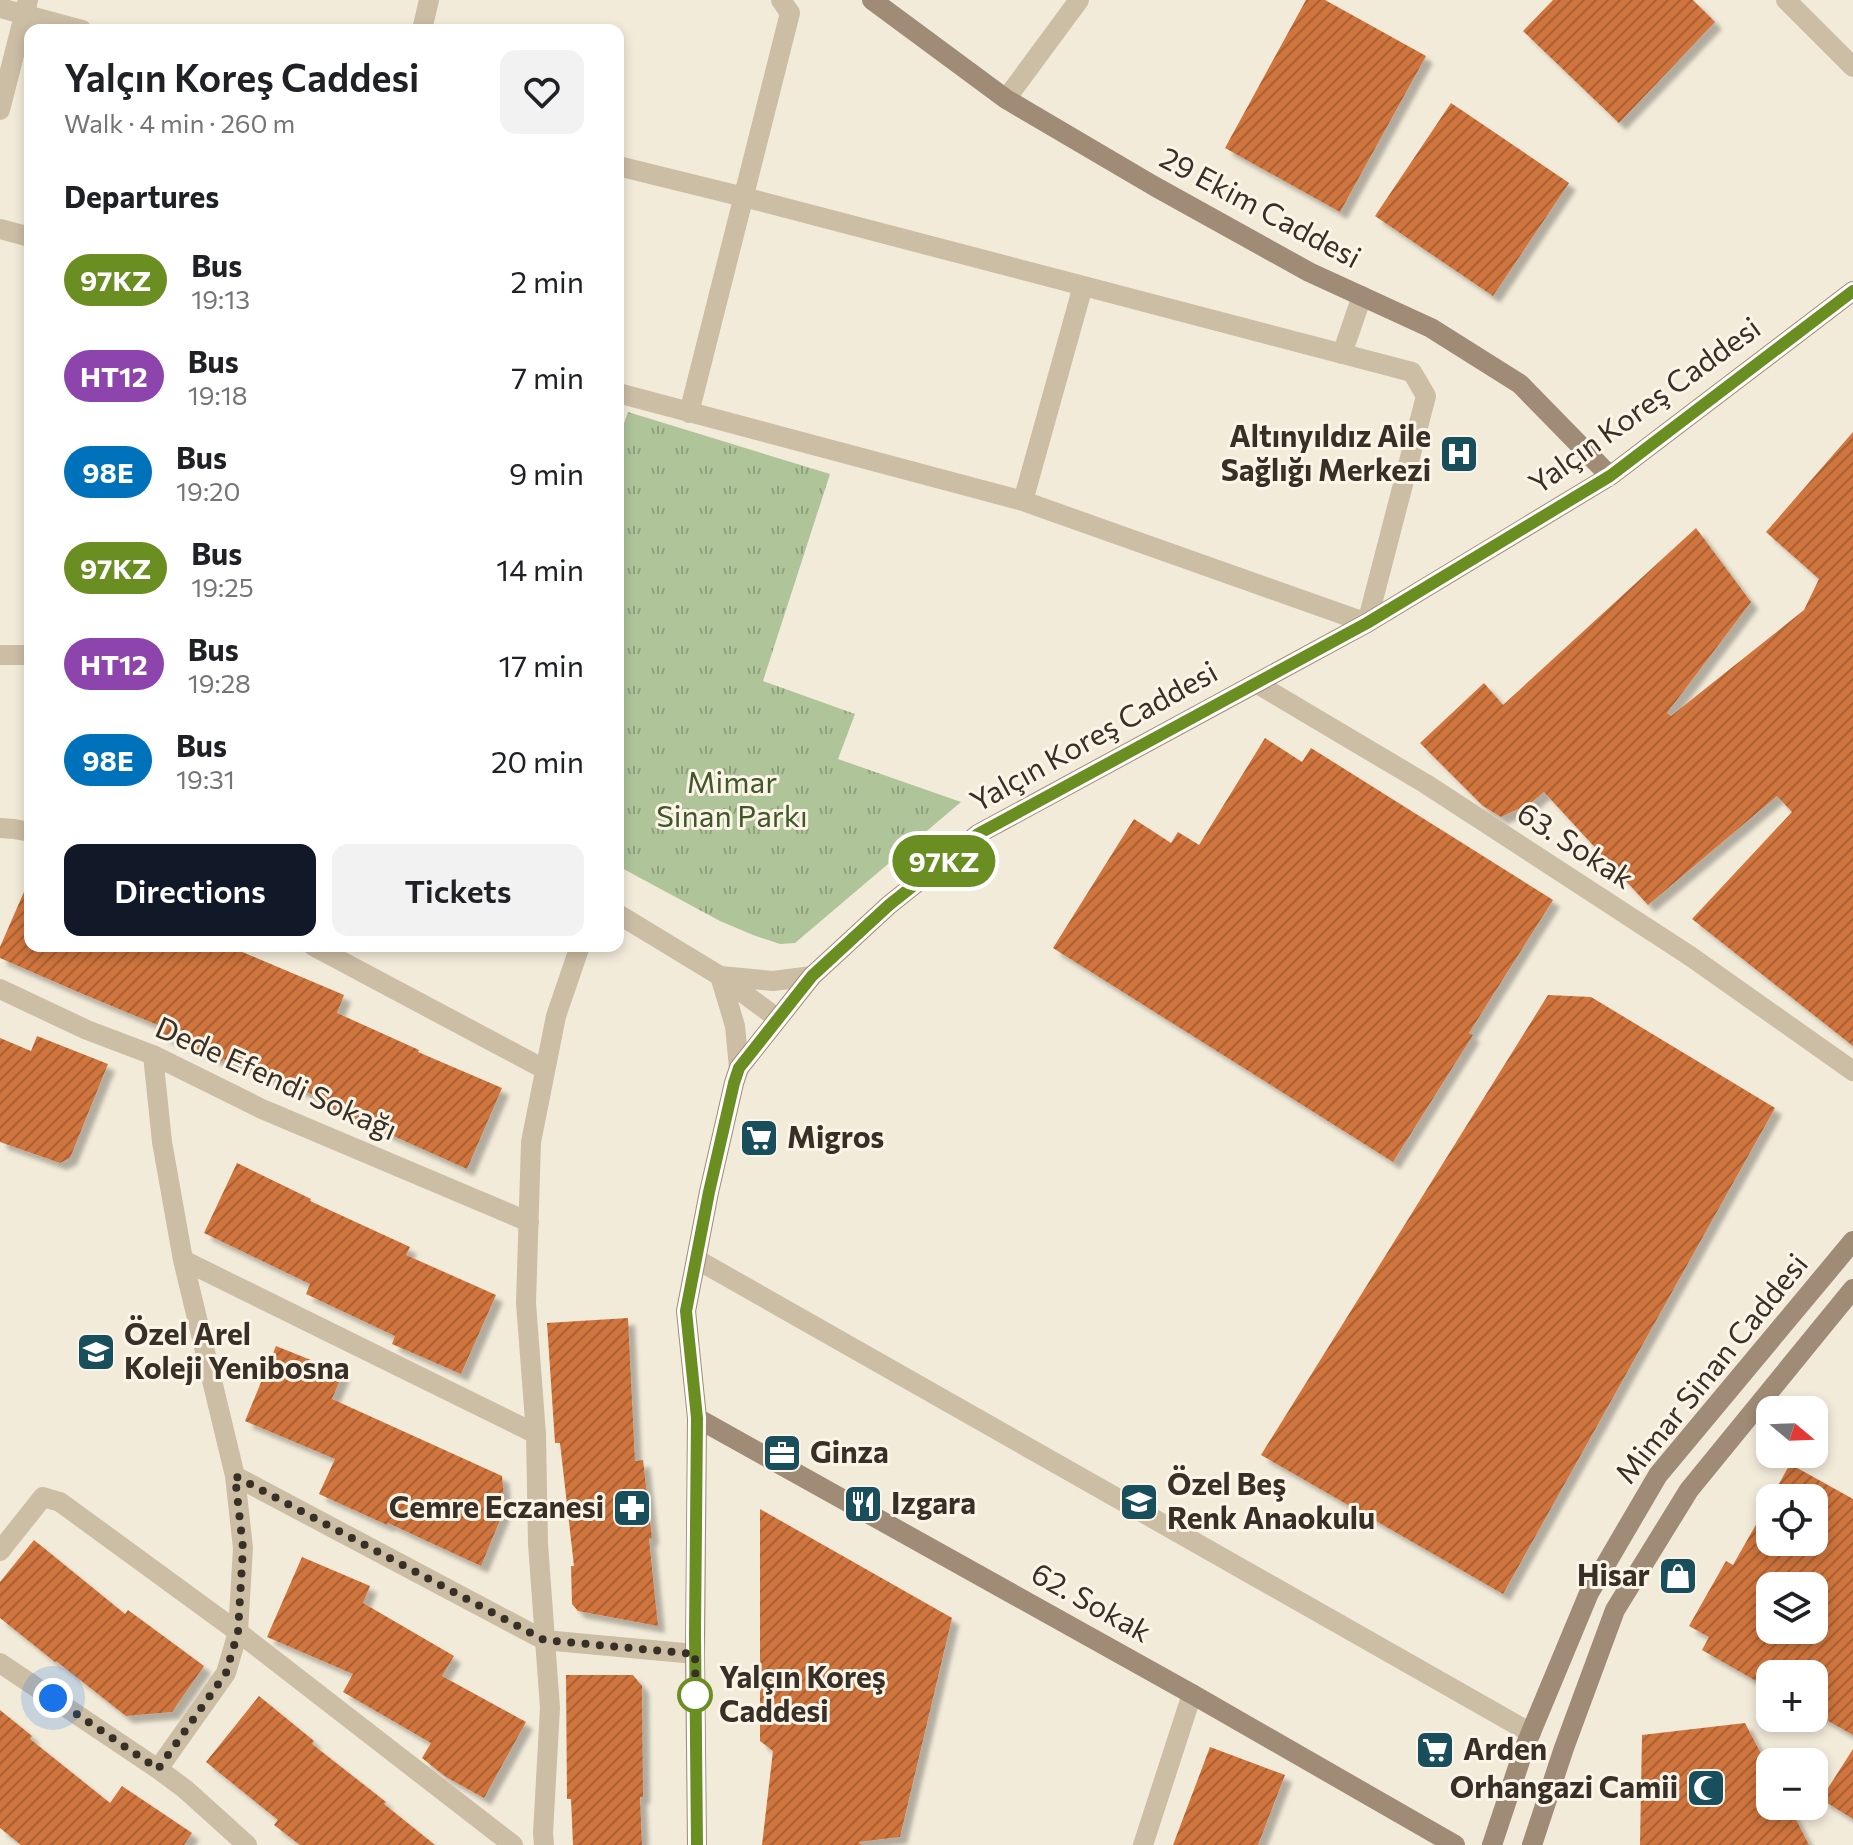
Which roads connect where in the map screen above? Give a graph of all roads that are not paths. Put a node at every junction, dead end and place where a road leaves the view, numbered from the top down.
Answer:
1 (429, 0) edge
2 (781, 0) edge
3 (872, 0) edge
4 (1079, 0) edge
5 (1786, 0) edge
6 (0, 8) edge
7 (26, 8) edge
8 (67, 24) edge
9 (423, 24) edge
10 (1853, 67) edge
11 (1006, 99) junction
12 (0, 110) edge
13 (624, 167) edge
14 (744, 197) junction
15 (0, 229) edge
16 (24, 235) edge
17 (1083, 286) junction
18 (1853, 291) edge
19 (1362, 296) junction
20 (1342, 354) junction
21 (624, 395) edge
22 (689, 413) junction
23 (1610, 476) junction
24 (1023, 501) junction
25 (1367, 623) junction
26 (0, 655) edge
27 (24, 655) edge
28 (1256, 683) junction
29 (0, 828) edge
30 (24, 831) edge
31 (624, 918) edge
32 (324, 952) edge
33 (578, 952) edge
34 (720, 976) junction
35 (812, 976) junction
36 (0, 989) edge
37 (777, 1018) junction
38 (153, 1055) junction
39 (739, 1068) junction
40 (544, 1069) junction
41 (1853, 1071) edge
42 (529, 1222) junction
43 (1853, 1241) edge
44 (696, 1259) junction
45 (183, 1260) junction
46 (1853, 1289) edge
47 (697, 1418) junction
48 (536, 1434) junction
49 (235, 1476) junction
50 (0, 1551) edge
51 (238, 1632) junction
52 (544, 1640) junction
53 (695, 1654) junction
54 (0, 1663) edge
55 (1192, 1694) junction
56 (1531, 1733) junction
57 (158, 1769) junction
58 (247, 1845) edge
59 (513, 1845) edge
60 (544, 1845) edge
61 (697, 1845) edge
62 (1143, 1845) edge
63 (1455, 1845) edge
64 (1492, 1845) edge
65 (1532, 1845) edge

1 - 9 street
2 - 14 street
3 - 11 street, 29 Ekim Caddesi
4 - 11 street
5 - 10 street
6 - 7 street
7 - 8 street
7 - 12 street
11 - 19 street, 29 Ekim Caddesi
13 - 14 street
14 - 17 street
14 - 22 street
15 - 16 street
17 - 20 street
17 - 24 street
18 - 23 street, Yalçın Koreş Caddesi
19 - 20 street
19 - 23 street, 29 Ekim Caddesi
20 - 25 street
21 - 22 street
22 - 24 street
23 - 25 street, Yalçın Koreş Caddesi
24 - 25 street
25 - 28 street, Yalçın Koreş Caddesi
26 - 27 street
28 - 35 street, Yalçın Koreş Caddesi
28 - 41 street, 63. Sokak
29 - 30 street
31 - 34 street
32 - 40 street
33 - 40 street
34 - 35 street
34 - 37 street
34 - 39 street
35 - 37 street, Yalçın Koreş Caddesi
36 - 38 street, Dede Efendi Sokağı
37 - 39 street, Yalçın Koreş Caddesi
38 - 42 street, Dede Efendi Sokağı
38 - 45 street
39 - 44 street, Yalçın Koreş Caddesi
40 - 42 street
42 - 48 street
43 - 56 street, Mimar Sinan Caddesi
44 - 47 street, Yalçın Koreş Caddesi
44 - 56 street
45 - 48 street
45 - 49 street
46 - 65 street, Mimar Sinan Caddesi
47 - 53 street, Yalçın Koreş Caddesi
47 - 55 street, 62. Sokak
48 - 52 street
49 - 51 street
49 - 52 street
50 - 51 street
51 - 57 street
51 - 59 street
52 - 53 street
52 - 60 street
53 - 61 street, Yalçın Koreş Caddesi
54 - 57 street
55 - 62 street
55 - 63 street, 62. Sokak
56 - 64 street, Mimar Sinan Caddesi
57 - 58 street

